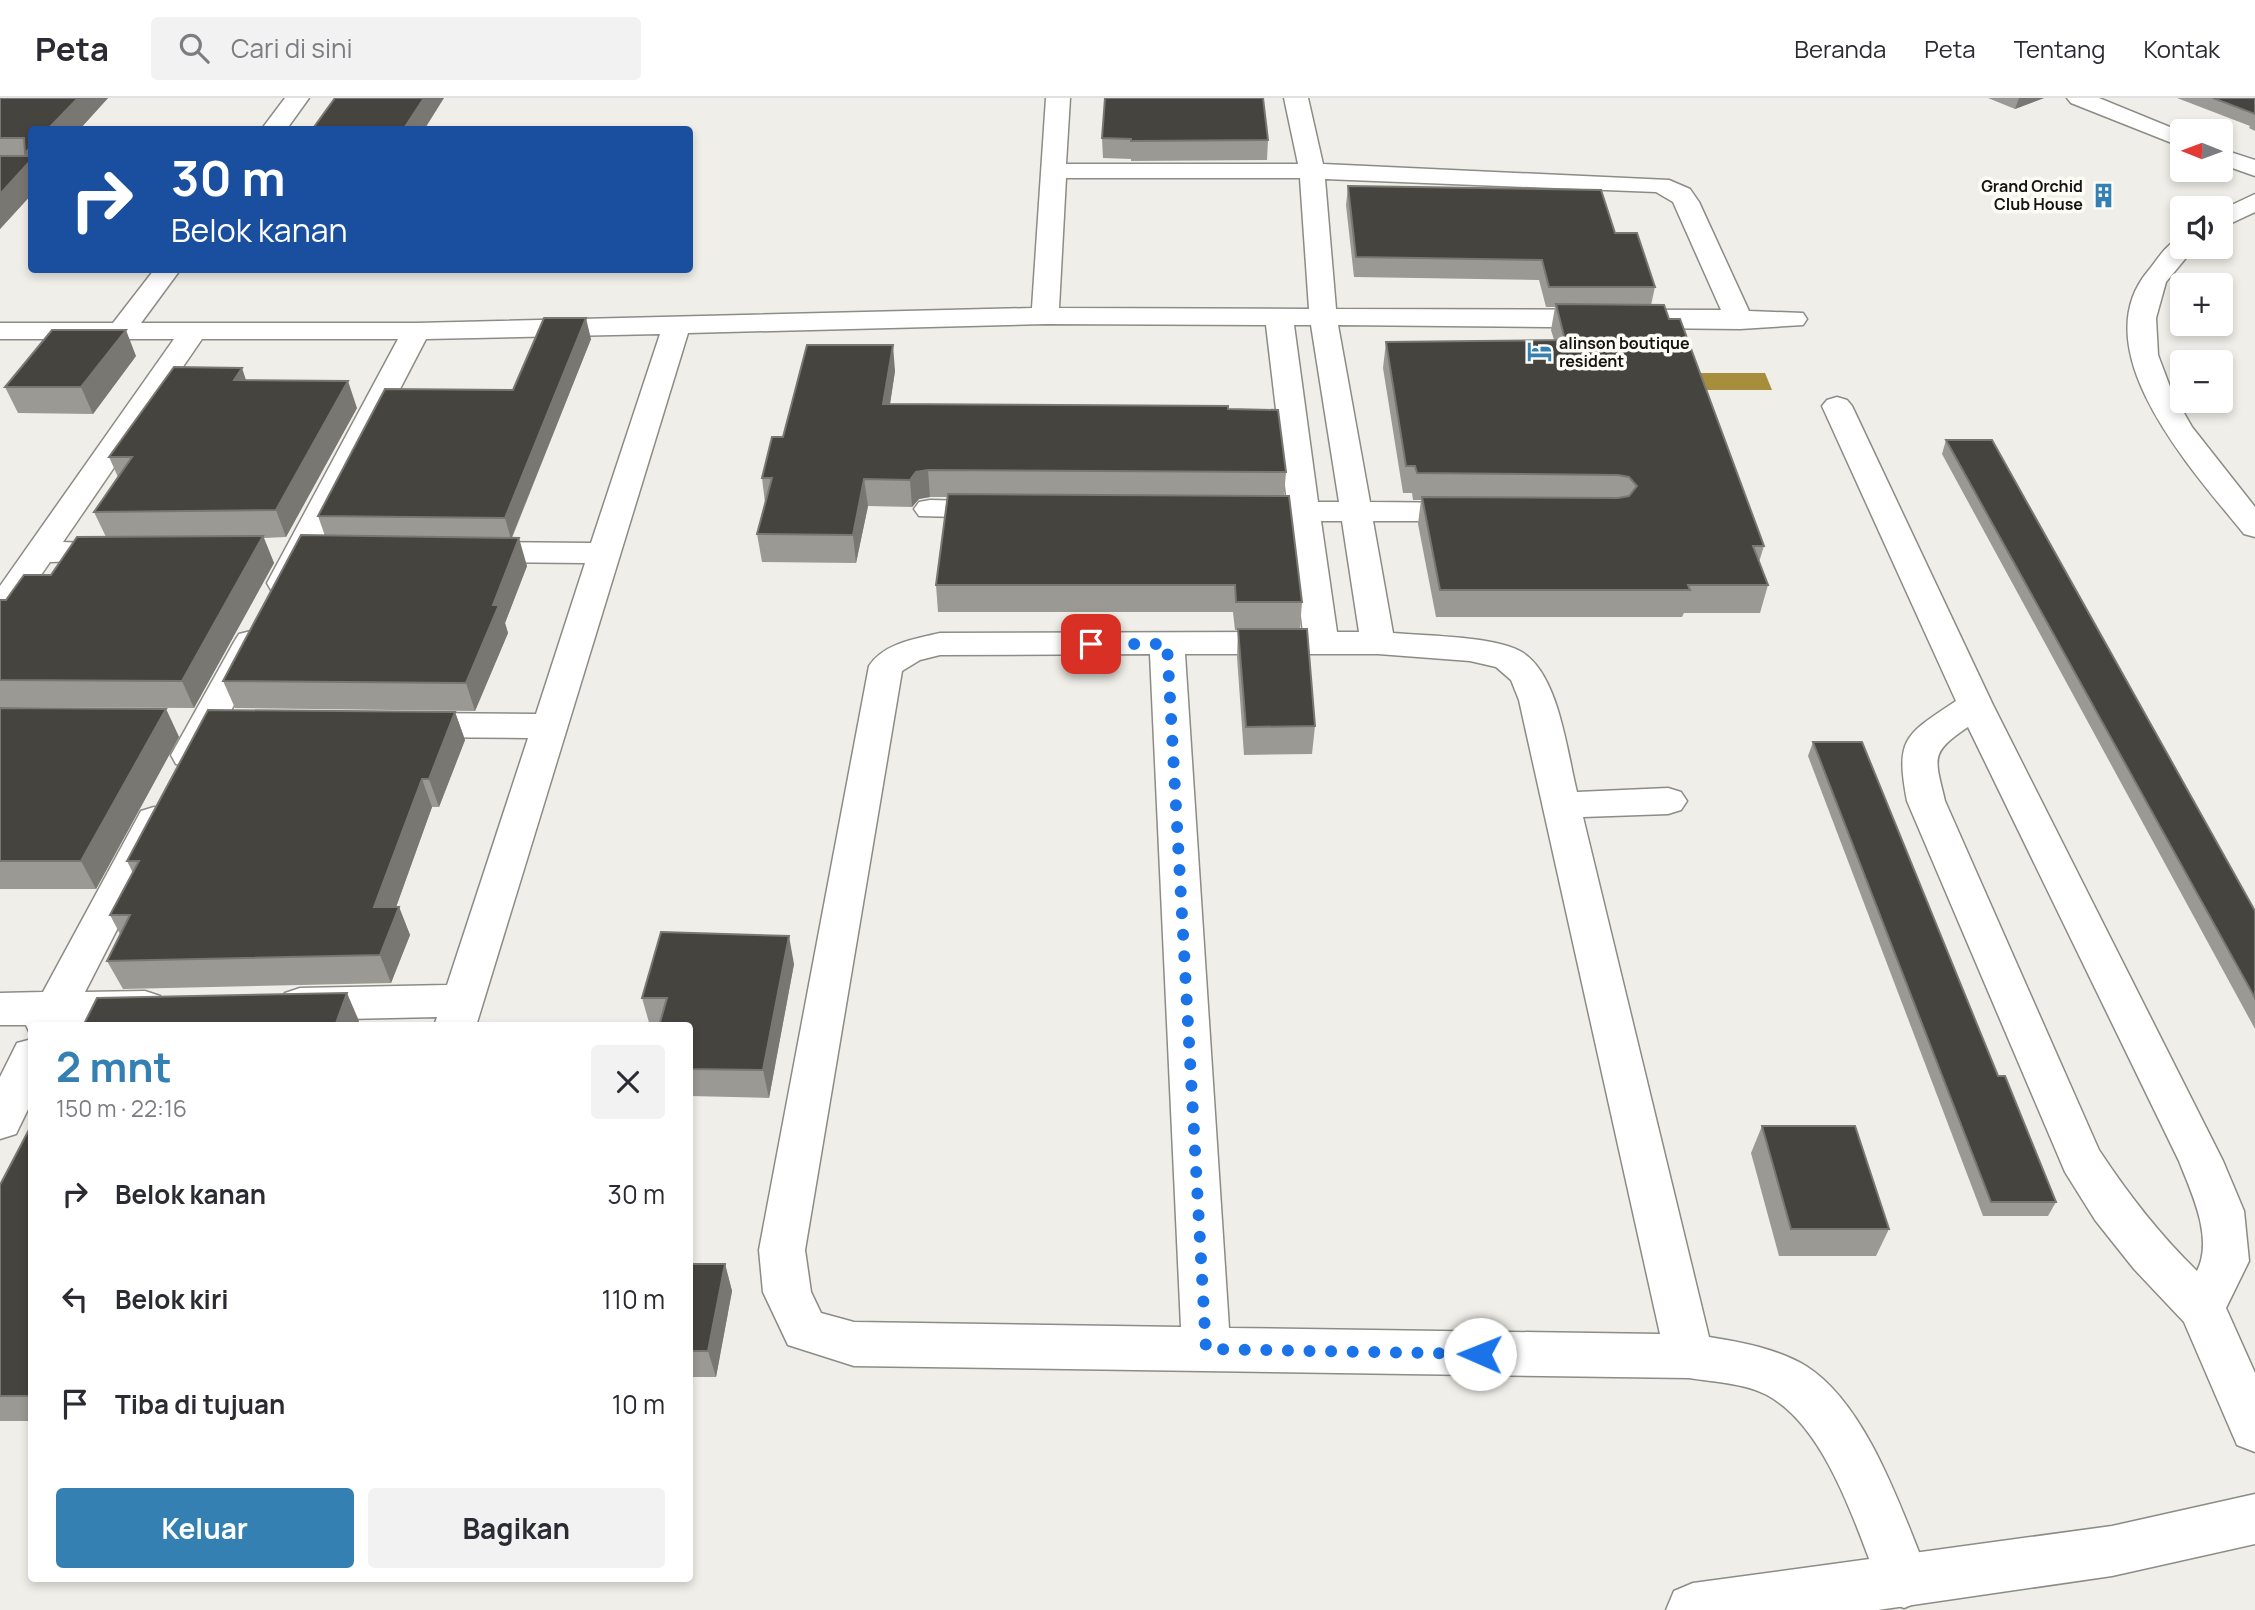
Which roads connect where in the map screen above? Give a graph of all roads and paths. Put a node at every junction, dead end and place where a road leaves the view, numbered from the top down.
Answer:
1 (297, 98) edge
2 (1058, 98) edge
3 (1297, 98) edge
4 (2090, 99) edge
5 (276, 126) edge
6 (2170, 135) edge
7 (2233, 161) edge
8 (2255, 169) edge
9 (1055, 171) junction
10 (1312, 171) junction
11 (2255, 202) edge
12 (2233, 214) edge
13 (2170, 257) edge
14 (165, 273) edge
15 (1045, 316) junction
16 (1279, 316) junction
17 (1323, 317) junction
18 (1793, 319) dead end
19 (1741, 321) junction
20 (677, 323) junction
21 (0, 331) edge
22 (416, 331) junction
23 (120, 332) junction
24 (193, 332) junction
25 (1837, 406) dead end
26 (930, 509) dead end
27 (1026, 509) edge
28 (1205, 510) edge
29 (1302, 511) junction
30 (1354, 511) junction
31 (1503, 512) edge
32 (2255, 527) edge
33 (314, 550) junction
34 (150, 551) edge
35 (259, 551) edge
36 (439, 551) edge
37 (40, 552) junction
38 (604, 553) junction
39 (0, 610) edge
40 (1378, 643) junction
41 (1167, 644) junction
42 (1321, 644) junction
43 (1975, 705) junction
44 (164, 724) edge
45 (206, 724) junction
46 (247, 724) edge
47 (370, 725) edge
48 (549, 726) junction
49 (1668, 801) dead end
50 (1563, 805) junction
51 (258, 1005) edge
52 (176, 1007) edge
53 (0, 1009) edge
54 (459, 1013) edge
55 (50, 1017) edge
56 (28, 1063) edge
57 (0, 1121) edge
58 (2202, 1308) junction
59 (1206, 1349) junction
60 (1689, 1356) junction
61 (2255, 1429) edge
62 (2255, 1519) edge
63 (1904, 1582) junction
64 (1693, 1610) edge

1 - 5 street
2 - 9 street
3 - 10 street
4 - 6 street
7 - 8 street
9 - 10 street
9 - 15 street
10 - 17 street
10 - 19 street
11 - 12 street
13 - 32 street
14 - 23 street
15 - 16 street
15 - 20 street
16 - 17 street
16 - 29 street
17 - 19 street
17 - 30 street
18 - 19 street
20 - 22 street
20 - 38 street
21 - 23 street
22 - 24 street
22 - 33 street
23 - 24 street
24 - 37 street
25 - 43 street
26 - 27 street
28 - 29 street
29 - 30 street
29 - 42 street
30 - 31 street
30 - 40 street
33 - 35 street
33 - 45 street
34 - 37 street
36 - 38 street
37 - 39 street
38 - 48 street
40 - 42 street
40 - 50 street
41 - 42 street
41 - 59 street
41 - 59 street
43 - 58 street
43 - 58 street
44 - 45 street
45 - 46 street
45 - 55 street
47 - 48 street
48 - 54 street
49 - 50 street
50 - 60 street
51 - 54 street
52 - 55 street
53 - 55 street
56 - 57 street
58 - 61 street
59 - 60 street
60 - 63 street
62 - 63 street
63 - 64 street

